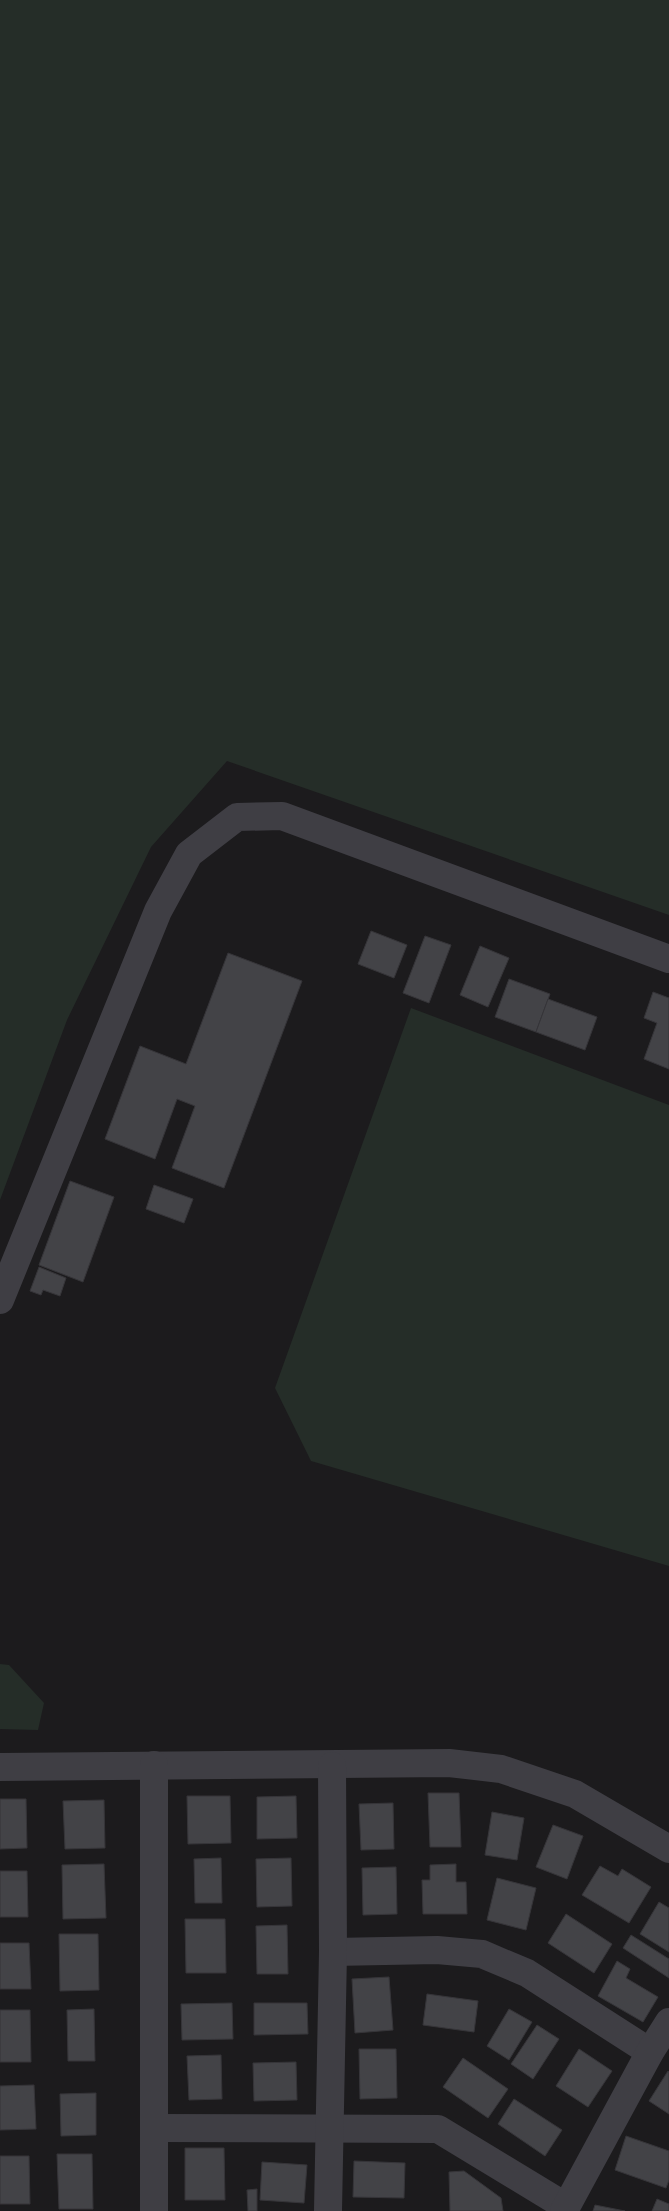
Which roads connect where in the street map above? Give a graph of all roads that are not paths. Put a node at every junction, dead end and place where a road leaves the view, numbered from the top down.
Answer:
1 (669, 959) edge
2 (0, 1300) edge
3 (154, 1765) junction
4 (332, 1766) junction
5 (0, 1767) edge
6 (669, 1849) edge
7 (333, 1952) junction
8 (669, 2022) edge
9 (650, 2052) junction
10 (154, 2128) junction
11 (330, 2128) junction
12 (564, 2208) edge
13 (154, 2211) edge
14 (328, 2211) edge

1 - 2 street
3 - 4 street
3 - 5 street
3 - 10 street
4 - 6 street
4 - 7 street
7 - 9 street
7 - 11 street
8 - 9 street
9 - 12 street
10 - 11 street
10 - 13 street
11 - 12 street
11 - 14 street

